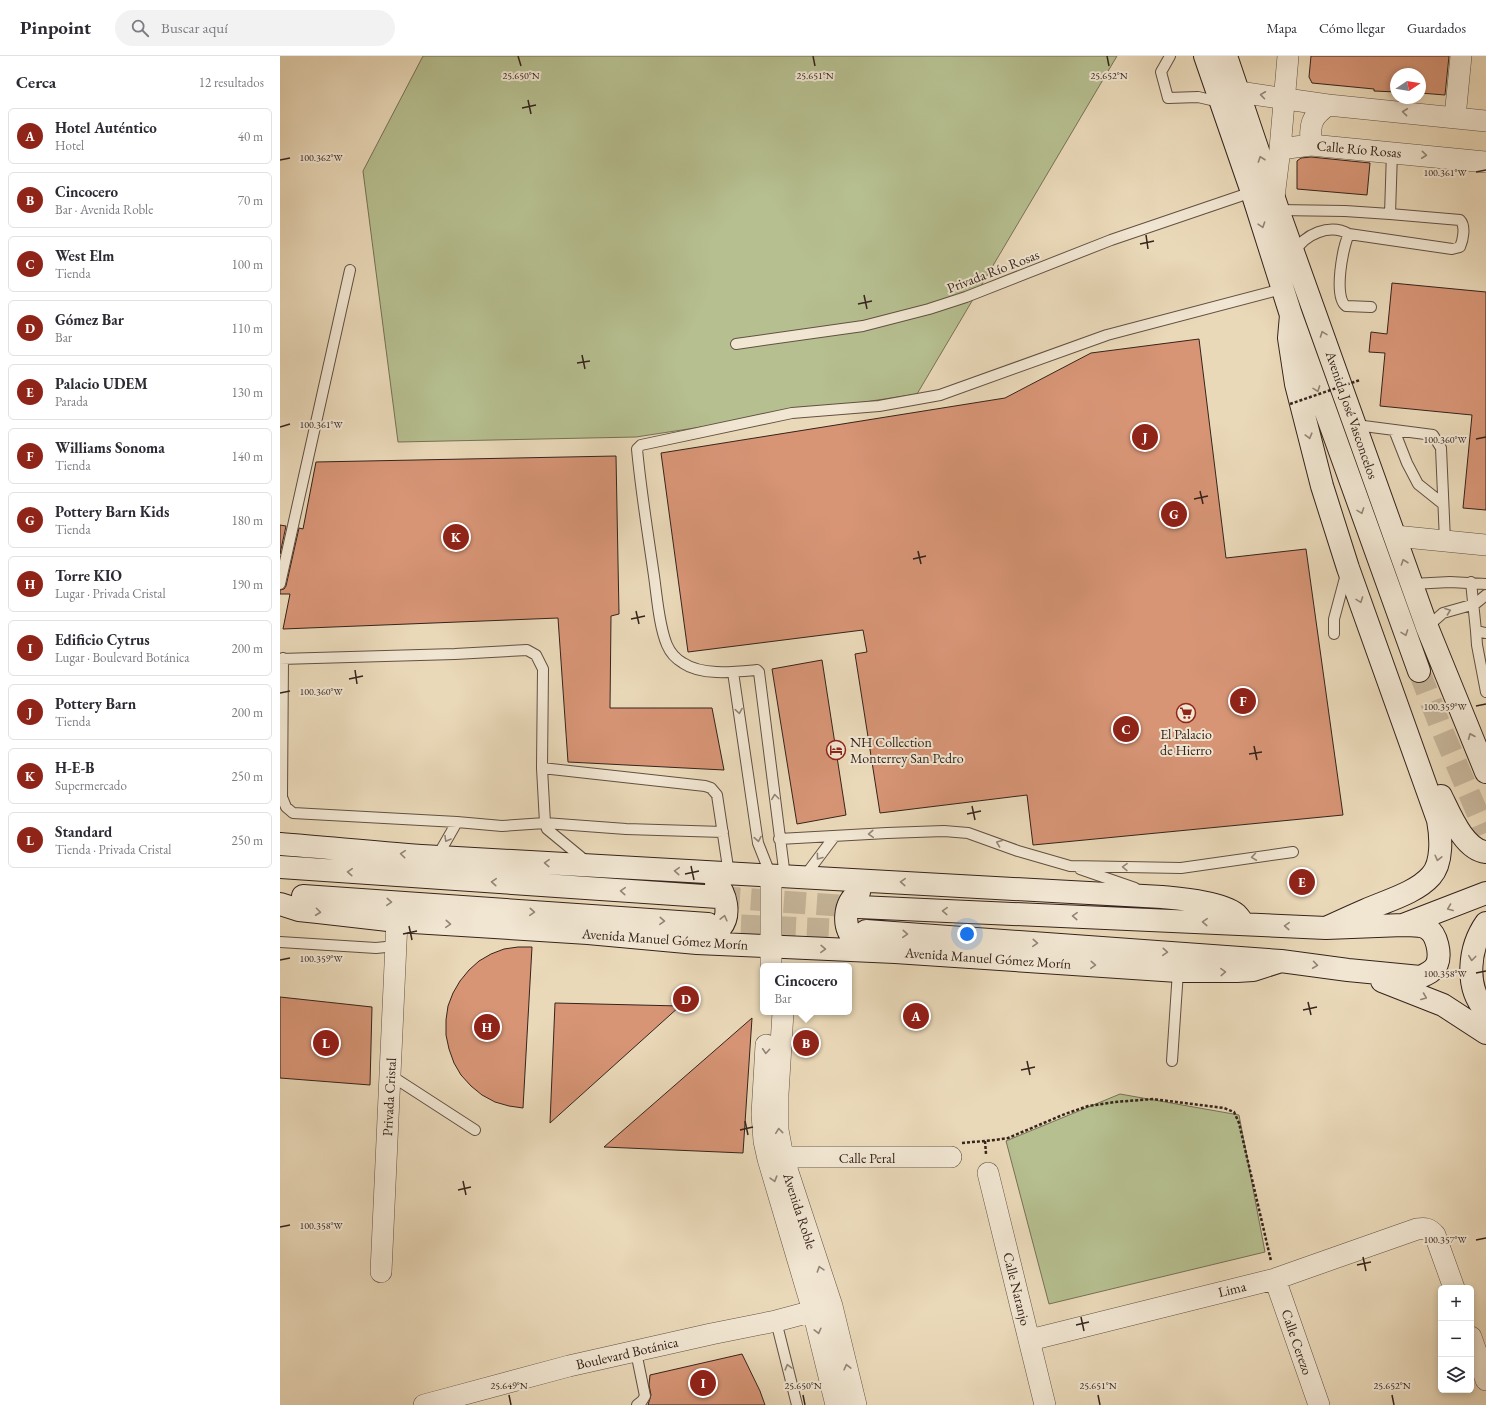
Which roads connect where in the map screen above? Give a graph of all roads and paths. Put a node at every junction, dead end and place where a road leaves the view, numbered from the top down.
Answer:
1 (1170, 56) edge
2 (1205, 56) edge
3 (1226, 56) edge
4 (1288, 56) edge
5 (1461, 56) edge
6 (1230, 97) junction
7 (1284, 98) junction
8 (1328, 105) junction
9 (1455, 117) junction
10 (1486, 121) edge
11 (1311, 145) junction
12 (1280, 149) junction
13 (1392, 152) junction
14 (1486, 162) edge
15 (1252, 192) junction
16 (1276, 203) junction
17 (1390, 214) junction
18 (1349, 234) junction
19 (1294, 253) junction
20 (350, 270) dead end
21 (1282, 289) junction
22 (1371, 307) dead end
23 (1291, 315) junction
24 (736, 344) dead end
25 (1360, 380) dead end
26 (1290, 404) dead end
27 (1356, 424) junction
28 (1394, 430) junction
29 (1443, 504) junction
30 (1395, 536) junction
31 (1445, 541) junction
32 (1486, 545) edge
33 (1348, 568) junction
34 (1471, 582) junction
35 (280, 584) edge
36 (1412, 584) junction
37 (1486, 584) edge
38 (1486, 595) edge
39 (1475, 604) junction
40 (1427, 627) junction
41 (1481, 632) edge
42 (1334, 634) dead end
43 (281, 658) edge
44 (1419, 671) tunnel mouth
45 (733, 672) junction
46 (1484, 679) edge
47 (1486, 692) edge
48 (1407, 729) junction
49 (542, 768) junction
50 (1486, 772) edge
51 (457, 822) junction
52 (545, 823) junction
53 (723, 832) junction
54 (834, 837) junction
55 (779, 839) junction
56 (280, 844) edge
57 (1293, 852) dead end
58 (1486, 852) edge
59 (437, 857) junction
60 (590, 865) junction
61 (1070, 866) junction
62 (280, 867) edge
63 (698, 872) junction
64 (729, 874) junction
65 (787, 877) junction
66 (875, 880) junction
67 (1486, 894) edge
68 (280, 895) edge
69 (718, 897) tunnel mouth
70 (1162, 897) junction
71 (280, 904) edge
72 (859, 907) tunnel mouth
73 (398, 921) junction
74 (1486, 922) edge
75 (708, 924) tunnel mouth
76 (1244, 924) junction
77 (1403, 925) junction
78 (1326, 928) junction
79 (869, 941) junction
80 (280, 942) edge
81 (697, 943) junction
82 (396, 946) junction
83 (778, 956) edge
84 (1281, 961) junction
85 (1348, 970) junction
86 (1178, 971) junction
87 (1486, 1011) edge
88 (768, 1015) edge
89 (783, 1015) edge
90 (1486, 1033) edge
91 (1172, 1061) dead end
92 (390, 1075) junction
93 (475, 1130) dead end
94 (783, 1157) junction
95 (951, 1157) joint
96 (988, 1173) dead end
97 (381, 1272) dead end
98 (1275, 1279) junction
99 (1453, 1285) edge
100 (822, 1308) junction
101 (776, 1321) junction
102 (1030, 1340) junction
103 (1474, 1346) edge
104 (636, 1352) junction
105 (1486, 1380) edge
106 (431, 1404) edge
107 (637, 1405) edge
108 (797, 1405) edge
109 (836, 1405) edge
110 (856, 1405) edge
111 (1045, 1405) edge
112 (1319, 1405) edge

1 - 6 lane
2 - 6 main road, Avenida José Vasconcelos
3 - 6 main road, Avenida José Vasconcelos
4 - 7 street
5 - 9 street
7 -> 6 street
6 - 15 main road, Avenida José Vasconcelos
16 -> 6 main road, Avenida José Vasconcelos
7 - 8 street
7 - 12 street
9 -> 8 street
8 - 11 street
9 - 10 street
11 - 12 street, Calle Río Rosas
11 - 13 street, Calle Río Rosas
12 - 16 street
13 -> 14 street, Calle Río Rosas
13 - 17 lane
15 -> 21 main road, Avenida José Vasconcelos
15 - 24 lane, Privada Río Rosas
16 - 17 lane
16 - 19 main road, Avenida José Vasconcelos
17 - 18 lane
18 - 19 lane
18 - 22 lane
27 -> 19 main road, Avenida José Vasconcelos
20 - 35 lane
21 - 23 main road, Avenida José Vasconcelos
21 - 45 lane
23 -> 33 main road
23 -> 44 main road, Avenida José Vasconcelos
25 - 26 path, bridge
27 - 28 lane
27 - 30 main road, Avenida José Vasconcelos
28 - 29 lane
28 - 29 lane
29 - 31 lane
30 - 31 street
36 -> 30 main road, Avenida José Vasconcelos
31 - 32 street
33 - 42 lane
33 -> 48 main road
34 - 36 lane
34 - 37 lane
34 - 39 lane
36 - 40 main road, Avenida José Vasconcelos
38 - 39 lane
40 -> 39 lane
39 - 41 lane
50 -> 40 main road, Avenida José Vasconcelos
41 - 46 lane
43 - 49 lane
43 - 51 lane
55 -> 45 lane
45 -> 65 lane
46 - 47 lane
48 - 58 main road
48 -> 78 main road
49 - 52 lane
49 - 53 lane
51 - 52 lane
51 -> 59 lane
52 - 53 lane
52 - 60 lane
53 - 64 lane
54 - 55 lane
61 -> 54 lane
54 -> 65 lane
55 - 65 lane
59 -> 56 main road
57 -> 61 lane
60 -> 59 main road
63 -> 60 main road
61 - 70 lane
69 -> 62 main road
63 - 64 main road
81 -> 63 main road
64 - 65 main road
65 - 66 main road
65 - 83 street
70 -> 66 main road
66 - 79 main road
67 -> 77 main road
68 -> 75 main road, Avenida Manuel Gómez Morín
70 - 76 main road
71 -> 73 main road, Avenida Manuel Gómez Morín
76 -> 72 main road
73 -> 81 main road, Avenida Manuel Gómez Morín
73 - 82 street, Privada Cristal
74 -> 87 main road
78 -> 76 main road
77 - 78 main road
77 - 85 main road
83 -> 79 main road, Avenida Manuel Gómez Morín
79 -> 84 main road, Avenida Manuel Gómez Morín
79 -> 86 main road, Avenida Manuel Gómez Morín
80 - 82 lane
81 - 83 main road, Avenida Manuel Gómez Morín
82 - 92 street, Privada Cristal
84 -> 85 main road
86 -> 84 main road, Avenida Manuel Gómez Morín
85 -> 90 main road
86 - 91 lane
88 -> 100 street, Avenida Roble
94 -> 89 street, Avenida Roble
92 - 93 lane
92 - 97 street, Privada Cristal
94 - 95 street, Calle Peral
100 -> 94 street, Avenida Roble
95 - 98 path
96 - 102 street, Calle Naranjo
98 - 99 street, Lima
98 - 102 street, Lima
98 - 112 street, Calle Cerezo
100 - 101 street, Boulevard Botánica
100 -> 109 street, Avenida Roble
110 -> 100 street, Avenida Roble
101 - 104 street, Boulevard Botánica
108 -> 101 lane
102 - 111 street, Calle Naranjo
103 - 105 street
104 - 106 street, Boulevard Botánica
104 - 107 lane

